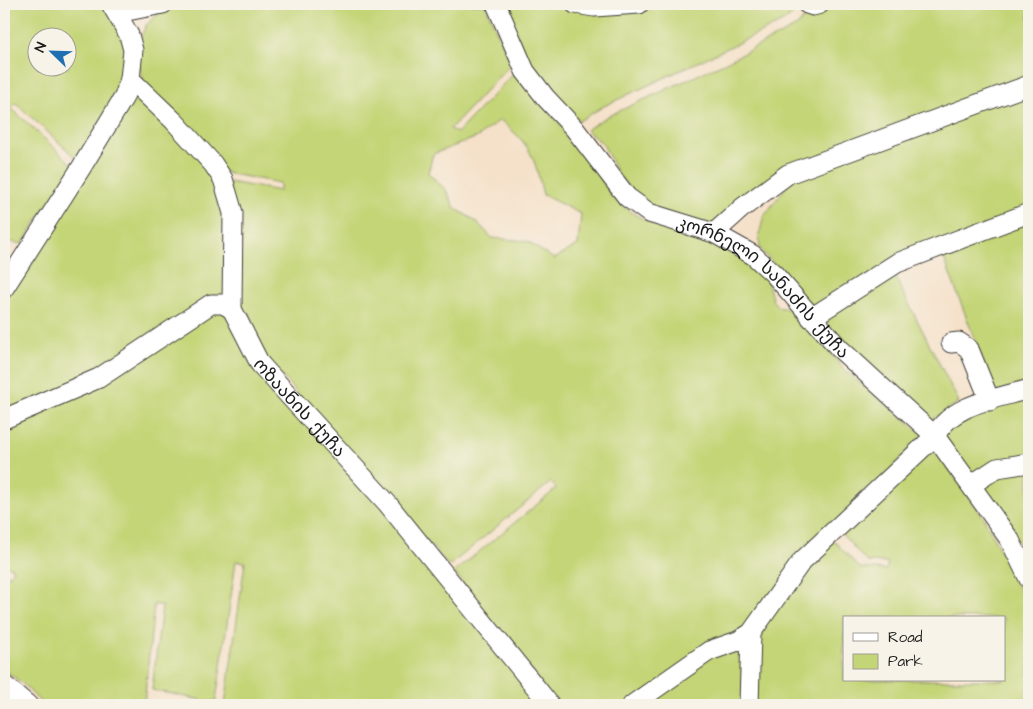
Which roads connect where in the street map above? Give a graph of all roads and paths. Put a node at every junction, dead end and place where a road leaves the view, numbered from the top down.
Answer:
1 (163, 4) edge
2 (496, 4) edge
3 (575, 4) edge
4 (640, 4) edge
5 (807, 4) edge
6 (820, 4) edge
7 (114, 8) edge
8 (130, 80) junction
9 (1029, 85) edge
10 (1029, 213) edge
11 (714, 233) junction
12 (4, 288) edge
13 (232, 309) junction
14 (811, 318) junction
15 (951, 343) dead end
16 (1029, 389) edge
17 (990, 401) junction
18 (4, 419) edge
19 (935, 436) junction
20 (1029, 463) edge
21 (971, 485) junction
22 (1029, 579) edge
23 (751, 633) junction
24 (4, 684) edge
25 (28, 705) edge
26 (550, 705) edge
27 (632, 705) edge
28 (749, 705) edge

1 - 7 street
2 - 11 street, კორნელი სანაძის ქუჩა
3 - 4 street
5 - 6 street
7 - 8 street
8 - 12 street
8 - 13 street, ოზაანის ქუჩა
9 - 11 street
10 - 14 street
11 - 14 street, კორნელი სანაძის ქუჩა
13 - 18 street
13 - 26 street, ოზაანის ქუჩა
14 - 19 street, კორნელი სანაძის ქუჩა
15 - 17 street
16 - 17 street
17 - 19 street
19 - 21 street, კორნელი სანაძის ქუჩა
19 - 23 street
20 - 21 street
21 - 22 street, კორნელი სანაძის ქუჩა
23 - 27 street
23 - 28 street
24 - 25 street

